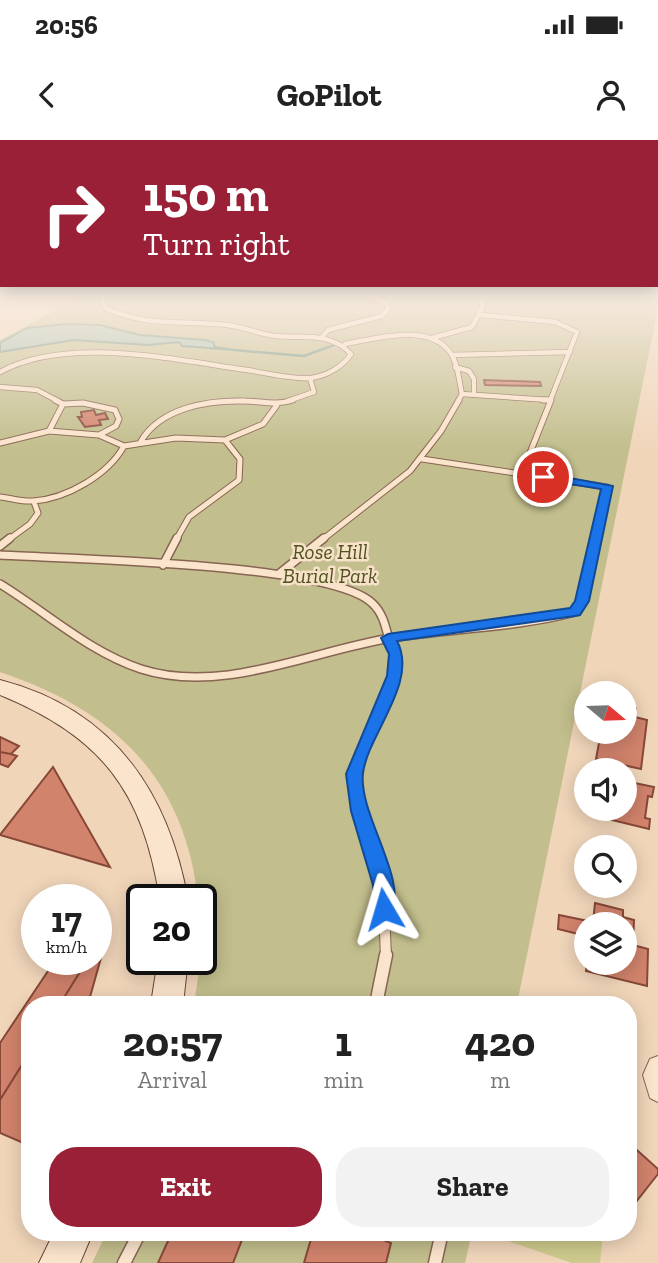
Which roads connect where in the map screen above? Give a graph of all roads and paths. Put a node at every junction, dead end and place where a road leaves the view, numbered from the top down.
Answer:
1 (346, 346) edge
2 (447, 346) edge
3 (572, 346) edge
4 (570, 352) junction
5 (452, 355) junction
6 (455, 367) junction
7 (0, 372) edge
8 (310, 378) junction
9 (0, 387) edge
10 (462, 394) junction
11 (474, 395) junction
12 (550, 400) junction
13 (63, 404) junction
14 (277, 405) junction
15 (49, 431) junction
16 (99, 435) junction
17 (225, 440) junction
18 (141, 441) junction
19 (0, 443) edge
20 (124, 446) junction
21 (422, 459) junction
22 (522, 473) junction
23 (0, 497) edge
24 (34, 502) junction
25 (0, 546) edge
26 (0, 555) edge
27 (163, 565) junction
28 (280, 573) junction
29 (0, 584) edge
30 (388, 638) junction
31 (1, 687) edge
32 (172, 884) edge
33 (171, 975) edge
34 (168, 996) edge
35 (378, 996) edge
36 (658, 1067) edge
37 (658, 1090) edge
38 (70, 1241) edge
39 (135, 1241) edge
40 (440, 1241) edge
41 (59, 1263) edge
42 (124, 1263) edge
43 (435, 1263) edge

1 - 8 lane
2 - 5 lane
3 - 4 lane
4 - 5 lane
4 - 12 lane
5 - 6 lane
6 - 10 lane
6 - 11 lane
7 - 8 lane
8 - 14 lane
9 - 13 lane
10 - 11 lane
10 - 21 lane
11 - 12 lane
12 - 22 lane
13 - 15 lane
13 - 16 lane
14 - 17 lane
14 - 18 lane
15 - 16 lane
15 - 19 lane
16 - 20 lane
17 - 18 lane
17 - 27 lane
18 - 20 lane
20 - 24 lane
21 - 22 lane
21 - 28 lane
22 - 30 lane
23 - 24 lane
24 - 25 lane
26 - 27 lane
27 - 28 lane
28 - 30 lane
29 - 30 lane
30 - 35 lane
31 - 32 main road
33 - 34 main road
36 - 37 street
38 - 41 main road
39 - 42 lane
40 - 43 lane

